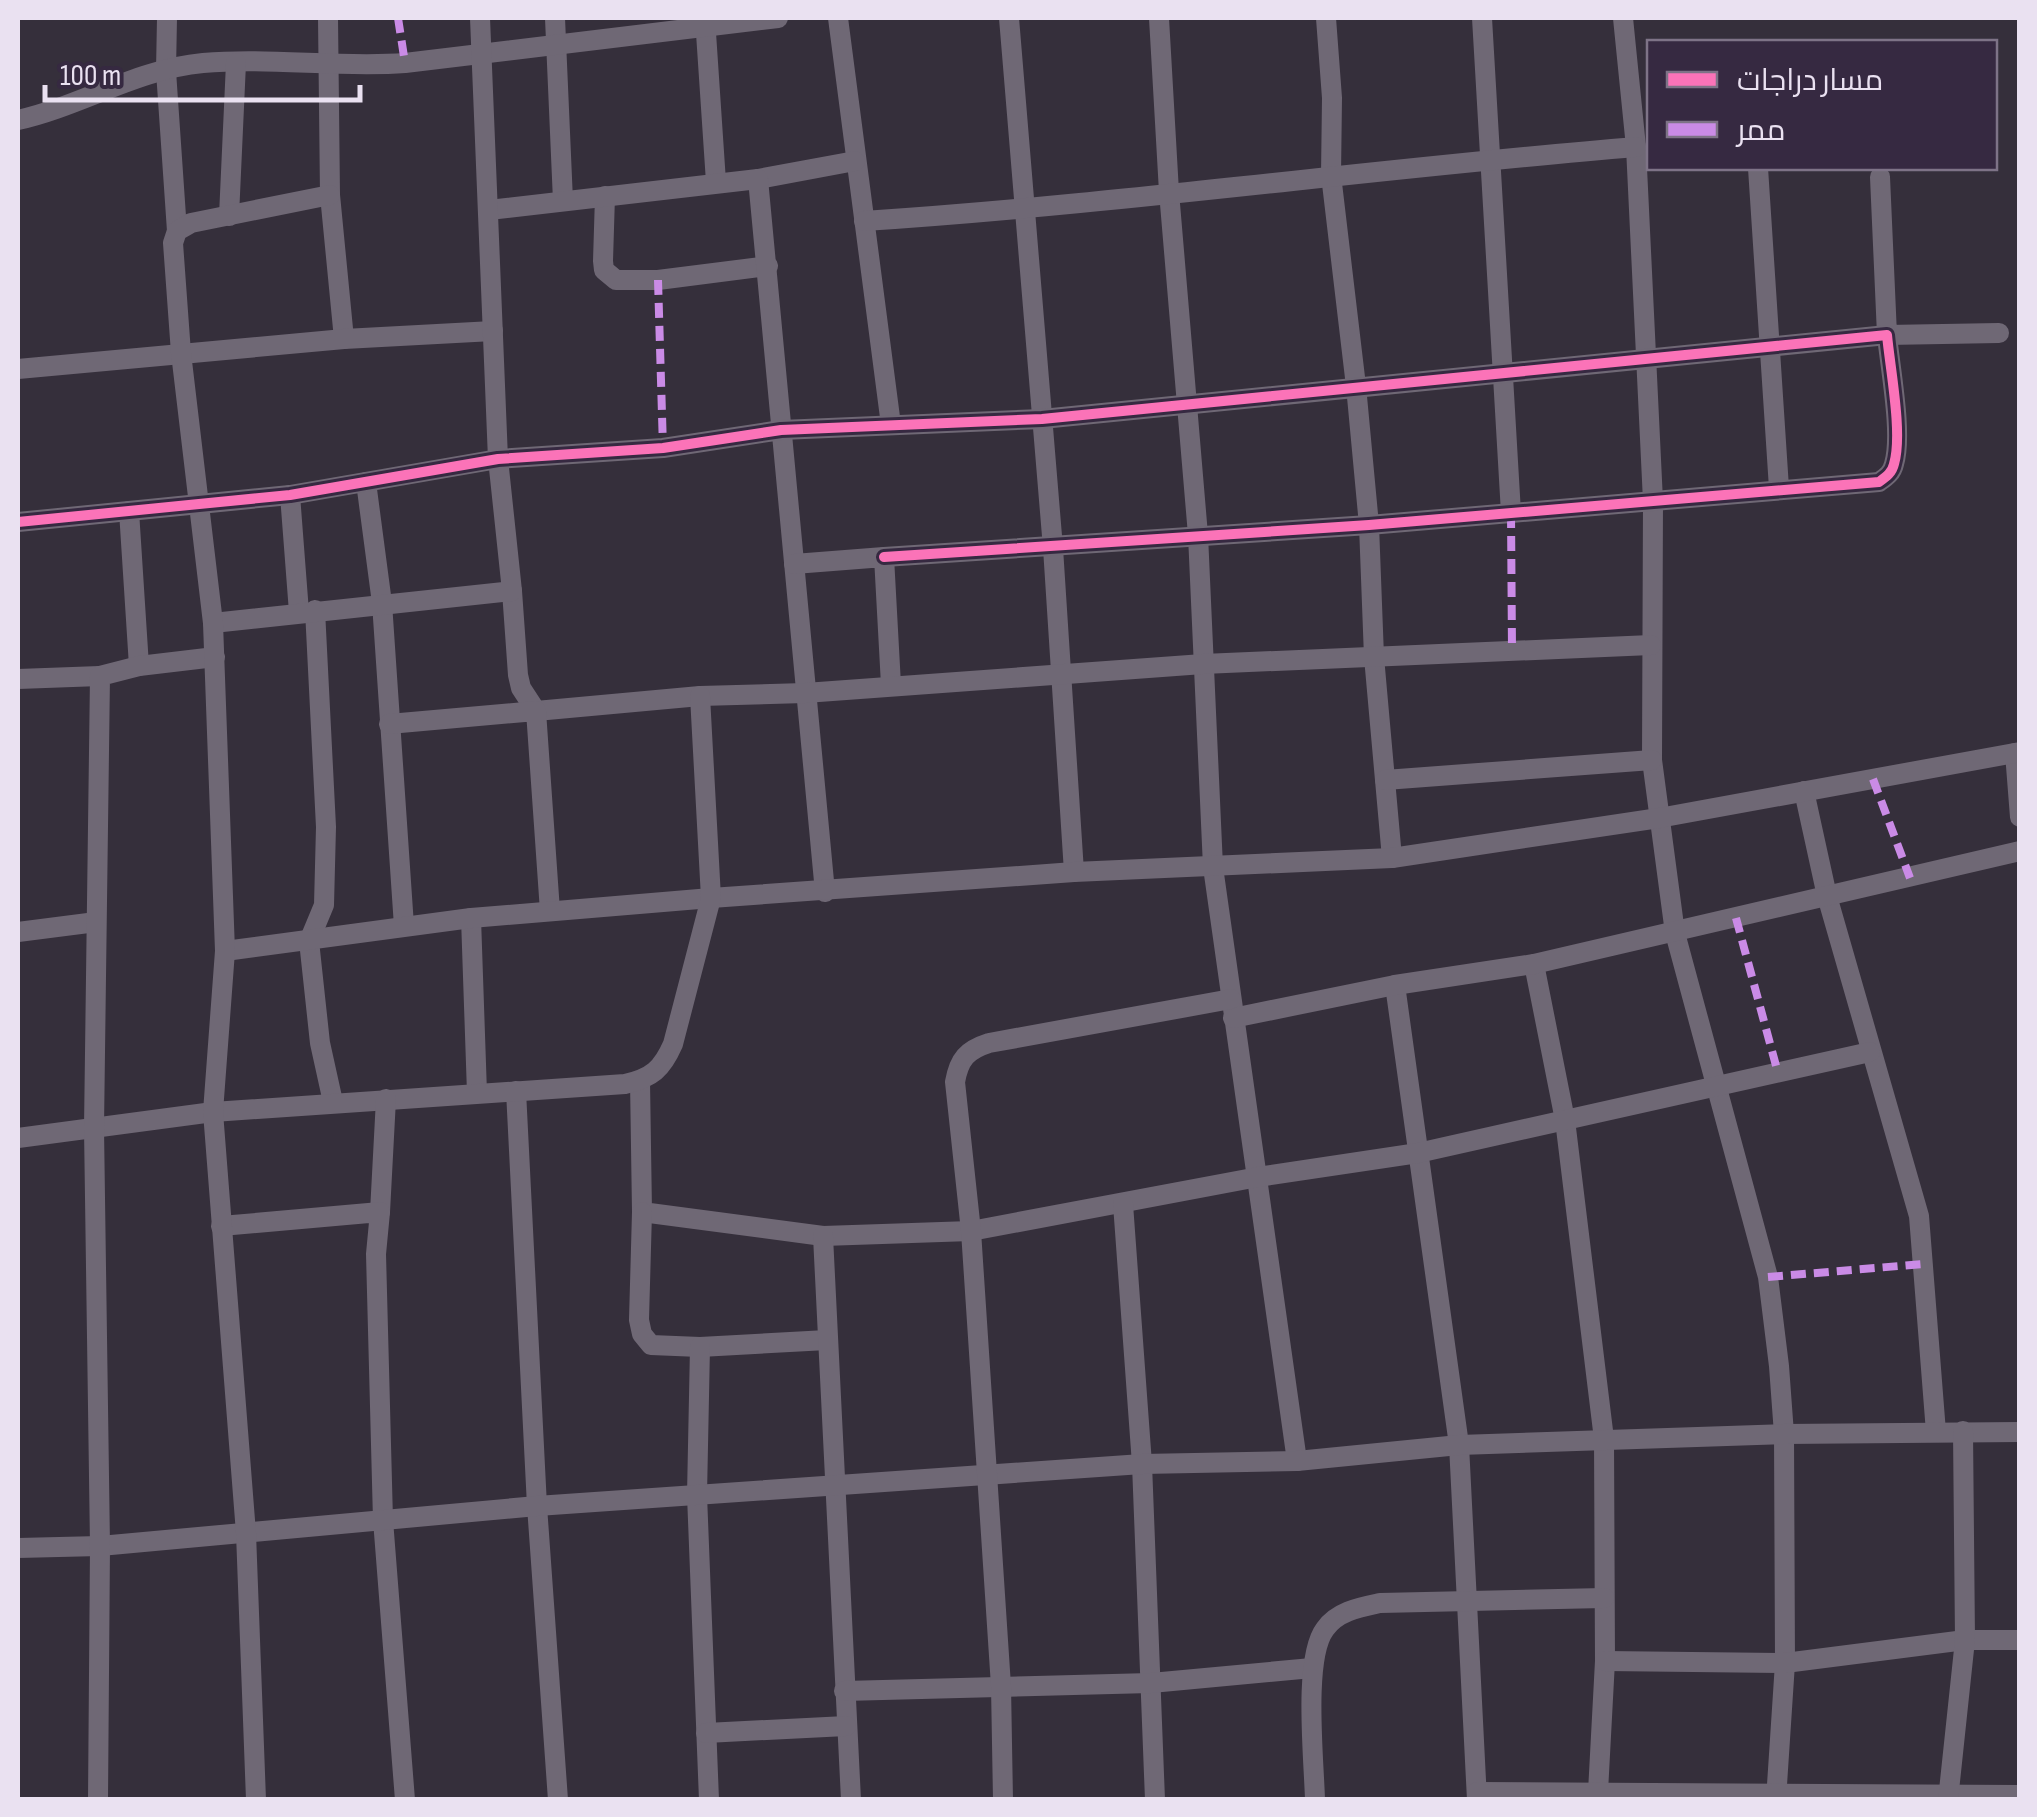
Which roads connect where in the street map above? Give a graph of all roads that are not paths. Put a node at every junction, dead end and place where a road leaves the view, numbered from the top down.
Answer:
1 (167, 18) edge
2 (328, 18) edge
3 (480, 18) edge
4 (555, 18) edge
5 (778, 18) edge
6 (838, 18) edge
7 (1009, 18) edge
8 (1159, 18) edge
9 (1326, 18) edge
10 (1482, 18) edge
11 (1624, 18) edge
12 (705, 22) edge
13 (557, 42) junction
14 (480, 54) junction
15 (236, 63) junction
16 (327, 65) junction
17 (166, 72) junction
18 (18, 120) edge
19 (1636, 147) junction
20 (1488, 159) junction
21 (855, 161) junction
22 (1758, 170) edge
23 (1331, 175) junction
24 (1880, 177) dead end
25 (758, 179) junction
26 (716, 182) junction
27 (1169, 192) junction
28 (330, 194) junction
29 (605, 196) junction
30 (563, 201) junction
31 (489, 210) junction
32 (1023, 211) junction
33 (229, 216) junction
34 (864, 222) junction
35 (177, 231) junction
36 (768, 266) junction
37 (493, 331) junction
38 (1999, 333) dead end
39 (1888, 335) junction
40 (344, 339) junction
41 (1769, 346) junction
42 (181, 352) junction
43 (1644, 361) junction
44 (18, 369) edge
45 (1503, 376) junction
46 (1356, 386) junction
47 (1188, 402) junction
48 (1042, 419) junction
49 (891, 426) junction
50 (781, 430) junction
51 (498, 460) junction
52 (366, 482) junction
53 (1779, 488) junction
54 (290, 495) junction
55 (1653, 501) junction
56 (200, 504) junction
57 (129, 511) junction
58 (1511, 512) junction
59 (18, 522) edge
60 (1369, 524) junction
61 (1198, 535) junction
62 (1052, 548) junction
63 (884, 557) junction
64 (794, 564) junction
65 (512, 591) junction
66 (382, 603) junction
67 (307, 611) junction
68 (214, 623) junction
69 (1651, 644) junction
70 (215, 656) junction
71 (1374, 657) junction
72 (1203, 664) junction
73 (139, 666) junction
74 (1060, 674) junction
75 (100, 676) junction
76 (18, 679) edge
77 (891, 686) junction
78 (805, 692) junction
79 (700, 696) junction
80 (536, 710) junction
81 (388, 724) junction
82 (2017, 752) edge
83 (1652, 760) junction
84 (1385, 780) junction
85 (1804, 790) junction
86 (2020, 816) edge
87 (1659, 818) junction
88 (2020, 851) edge
89 (1392, 858) junction
90 (1213, 867) junction
91 (1074, 872) junction
92 (825, 892) junction
93 (1826, 896) junction
94 (711, 898) junction
95 (550, 911) junction
96 (472, 918) junction
97 (96, 922) junction
98 (404, 926) junction
99 (18, 932) edge
100 (1675, 933) junction
101 (308, 941) junction
102 (225, 951) junction
103 (1534, 964) junction
104 (1395, 985) junction
105 (1232, 1009) junction
106 (1870, 1052) junction
107 (640, 1081) junction
108 (1715, 1084) junction
109 (516, 1090) junction
110 (476, 1093) junction
111 (386, 1099) junction
112 (333, 1102) junction
113 (213, 1112) junction
114 (1566, 1120) junction
115 (94, 1128) junction
116 (18, 1138) edge
117 (1418, 1153) junction
118 (1258, 1177) junction
119 (1123, 1204) junction
120 (380, 1212) junction
121 (642, 1212) junction
122 (221, 1226) junction
123 (972, 1231) junction
124 (823, 1236) junction
125 (827, 1340) junction
126 (700, 1347) junction
127 (1963, 1431) junction
128 (1936, 1432) junction
129 (2020, 1432) edge
130 (1784, 1434) junction
131 (1604, 1439) junction
132 (1459, 1445) junction
133 (1297, 1461) junction
134 (1142, 1464) junction
135 (986, 1474) junction
136 (838, 1487) junction
137 (697, 1496) junction
138 (538, 1506) junction
139 (384, 1520) junction
140 (246, 1533) junction
141 (100, 1546) junction
142 (18, 1548) edge
143 (1604, 1598) junction
144 (1468, 1600) junction
145 (1965, 1640) junction
146 (2020, 1640) edge
147 (1605, 1661) junction
148 (1786, 1663) junction
149 (1312, 1668) junction
150 (1151, 1683) junction
151 (1000, 1686) junction
152 (844, 1692) junction
153 (846, 1726) junction
154 (706, 1734) junction
155 (1598, 1792) junction
156 (2020, 1795) edge
157 (1477, 1796) edge
158 (1629, 1797) edge
159 (1776, 1797) edge
160 (1948, 1798) edge
161 (98, 1800) edge
162 (256, 1800) edge
163 (405, 1800) edge
164 (558, 1800) edge
165 (709, 1800) edge
166 (851, 1800) edge
167 (1004, 1800) edge
168 (1155, 1800) edge
169 (1314, 1800) edge

1 - 17 street
2 - 16 street
3 - 14 street
4 - 13 street
5 - 12 street
6 - 21 street
7 - 32 street
8 - 27 street
9 - 23 street
10 - 20 street
11 - 19 street
12 - 13 street
12 - 26 street
13 - 14 street
13 - 30 street
14 - 16 street
14 - 31 street
15 - 16 street
15 - 17 street
15 - 33 street
16 - 28 street
17 - 18 street
17 - 35 street
19 - 20 street
19 - 43 street
20 - 23 street
20 - 45 street
21 - 25 street
21 - 34 street
22 - 41 street
23 - 27 street
23 - 46 street
24 - 39 street
25 - 26 street
25 - 36 street
26 - 29 street
27 - 32 street
27 - 47 street
28 - 33 street
28 - 40 street
29 - 30 street
29 - 36 street
30 - 31 street
31 - 37 street
32 - 34 street
32 - 48 street
33 - 35 street
34 - 49 street
35 - 42 street
36 - 50 street
37 - 40 street
37 - 51 street
38 - 39 street
39 - 41 street
39 - 53 street
40 - 42 street
41 - 43 street
41 - 53 street
42 - 44 street
42 - 56 street
43 - 45 street
43 - 55 street
45 - 46 street
45 - 58 street
46 - 47 street
46 - 60 street
47 - 48 street
47 - 61 street
48 - 49 street
48 - 62 street
49 - 50 street
50 - 51 street
50 - 64 street
51 - 52 street
51 - 65 street
52 - 54 street
52 - 66 street
53 - 55 street
54 - 56 street
54 - 67 street
55 - 58 street
55 - 69 street
56 - 57 street
56 - 68 street
57 - 59 street
57 - 73 street
58 - 60 street
60 - 61 street
60 - 71 street
61 - 62 street
61 - 72 street
62 - 63 street
62 - 74 street
63 - 64 street
63 - 77 street
64 - 78 street
65 - 66 street
65 - 80 street
66 - 67 street
66 - 81 street
67 - 68 street
67 - 101 street
68 - 70 street
69 - 71 street
69 - 83 street
70 - 73 street
70 - 102 street
71 - 72 street
71 - 84 street
72 - 74 street
72 - 90 street
73 - 75 street
74 - 77 street
74 - 91 street
75 - 76 street
75 - 97 street
77 - 78 street
78 - 79 street
78 - 92 street
79 - 80 street
79 - 94 street
80 - 81 street
80 - 95 street
81 - 98 street
82 - 85 street
82 - 86 street
83 - 84 street
83 - 87 street
84 - 89 street
85 - 87 street
85 - 93 street
87 - 89 street
87 - 100 street
88 - 93 street
89 - 90 street
90 - 91 street
90 - 105 street
91 - 92 street
92 - 94 street
93 - 100 street
93 - 106 street
94 - 95 street
94 - 107 street
95 - 96 street
96 - 98 street
96 - 110 street
97 - 99 street
97 - 115 street
98 - 101 street
100 - 103 street
100 - 108 street
101 - 102 street
101 - 112 street
102 - 113 street
103 - 104 street
103 - 114 street
104 - 105 street
104 - 117 street
105 - 118 street
105 - 123 street
106 - 108 street
106 - 128 street
107 - 109 street
107 - 121 street
108 - 114 street
108 - 130 street
109 - 110 street
109 - 138 street
110 - 111 street
111 - 112 street
111 - 120 street
112 - 113 street
113 - 115 street
113 - 122 street
114 - 117 street
114 - 131 street
115 - 116 street
115 - 141 street
117 - 118 street
117 - 132 street
118 - 119 street
118 - 133 street
119 - 123 street
119 - 134 street
120 - 122 street
120 - 139 street
121 - 124 street
121 - 126 street
122 - 140 street
123 - 124 street
123 - 135 street
124 - 125 street
125 - 126 street
125 - 136 street
126 - 137 street
127 - 128 street
127 - 129 street
127 - 145 street
128 - 130 street
130 - 131 street
130 - 148 street
131 - 132 street
131 - 143 street
132 - 133 street
132 - 144 street
133 - 134 street
134 - 135 street
134 - 150 street
135 - 136 street
135 - 151 street
136 - 137 street
136 - 152 street
137 - 138 street
137 - 154 street
138 - 139 street
138 - 164 street
139 - 140 street
139 - 163 street
140 - 141 street
140 - 162 street
141 - 142 street
141 - 161 street
143 - 144 street
143 - 147 street
144 - 149 street
144 - 157 street
145 - 146 street
145 - 148 street
145 - 160 street
147 - 148 street
147 - 155 street
148 - 159 street
149 - 150 street
149 - 169 street
150 - 151 street
150 - 168 street
151 - 152 street
151 - 167 street
152 - 153 street
153 - 154 street
153 - 166 street
154 - 165 street
155 - 157 street
155 - 158 street
156 - 160 street
158 - 159 street
159 - 160 street

